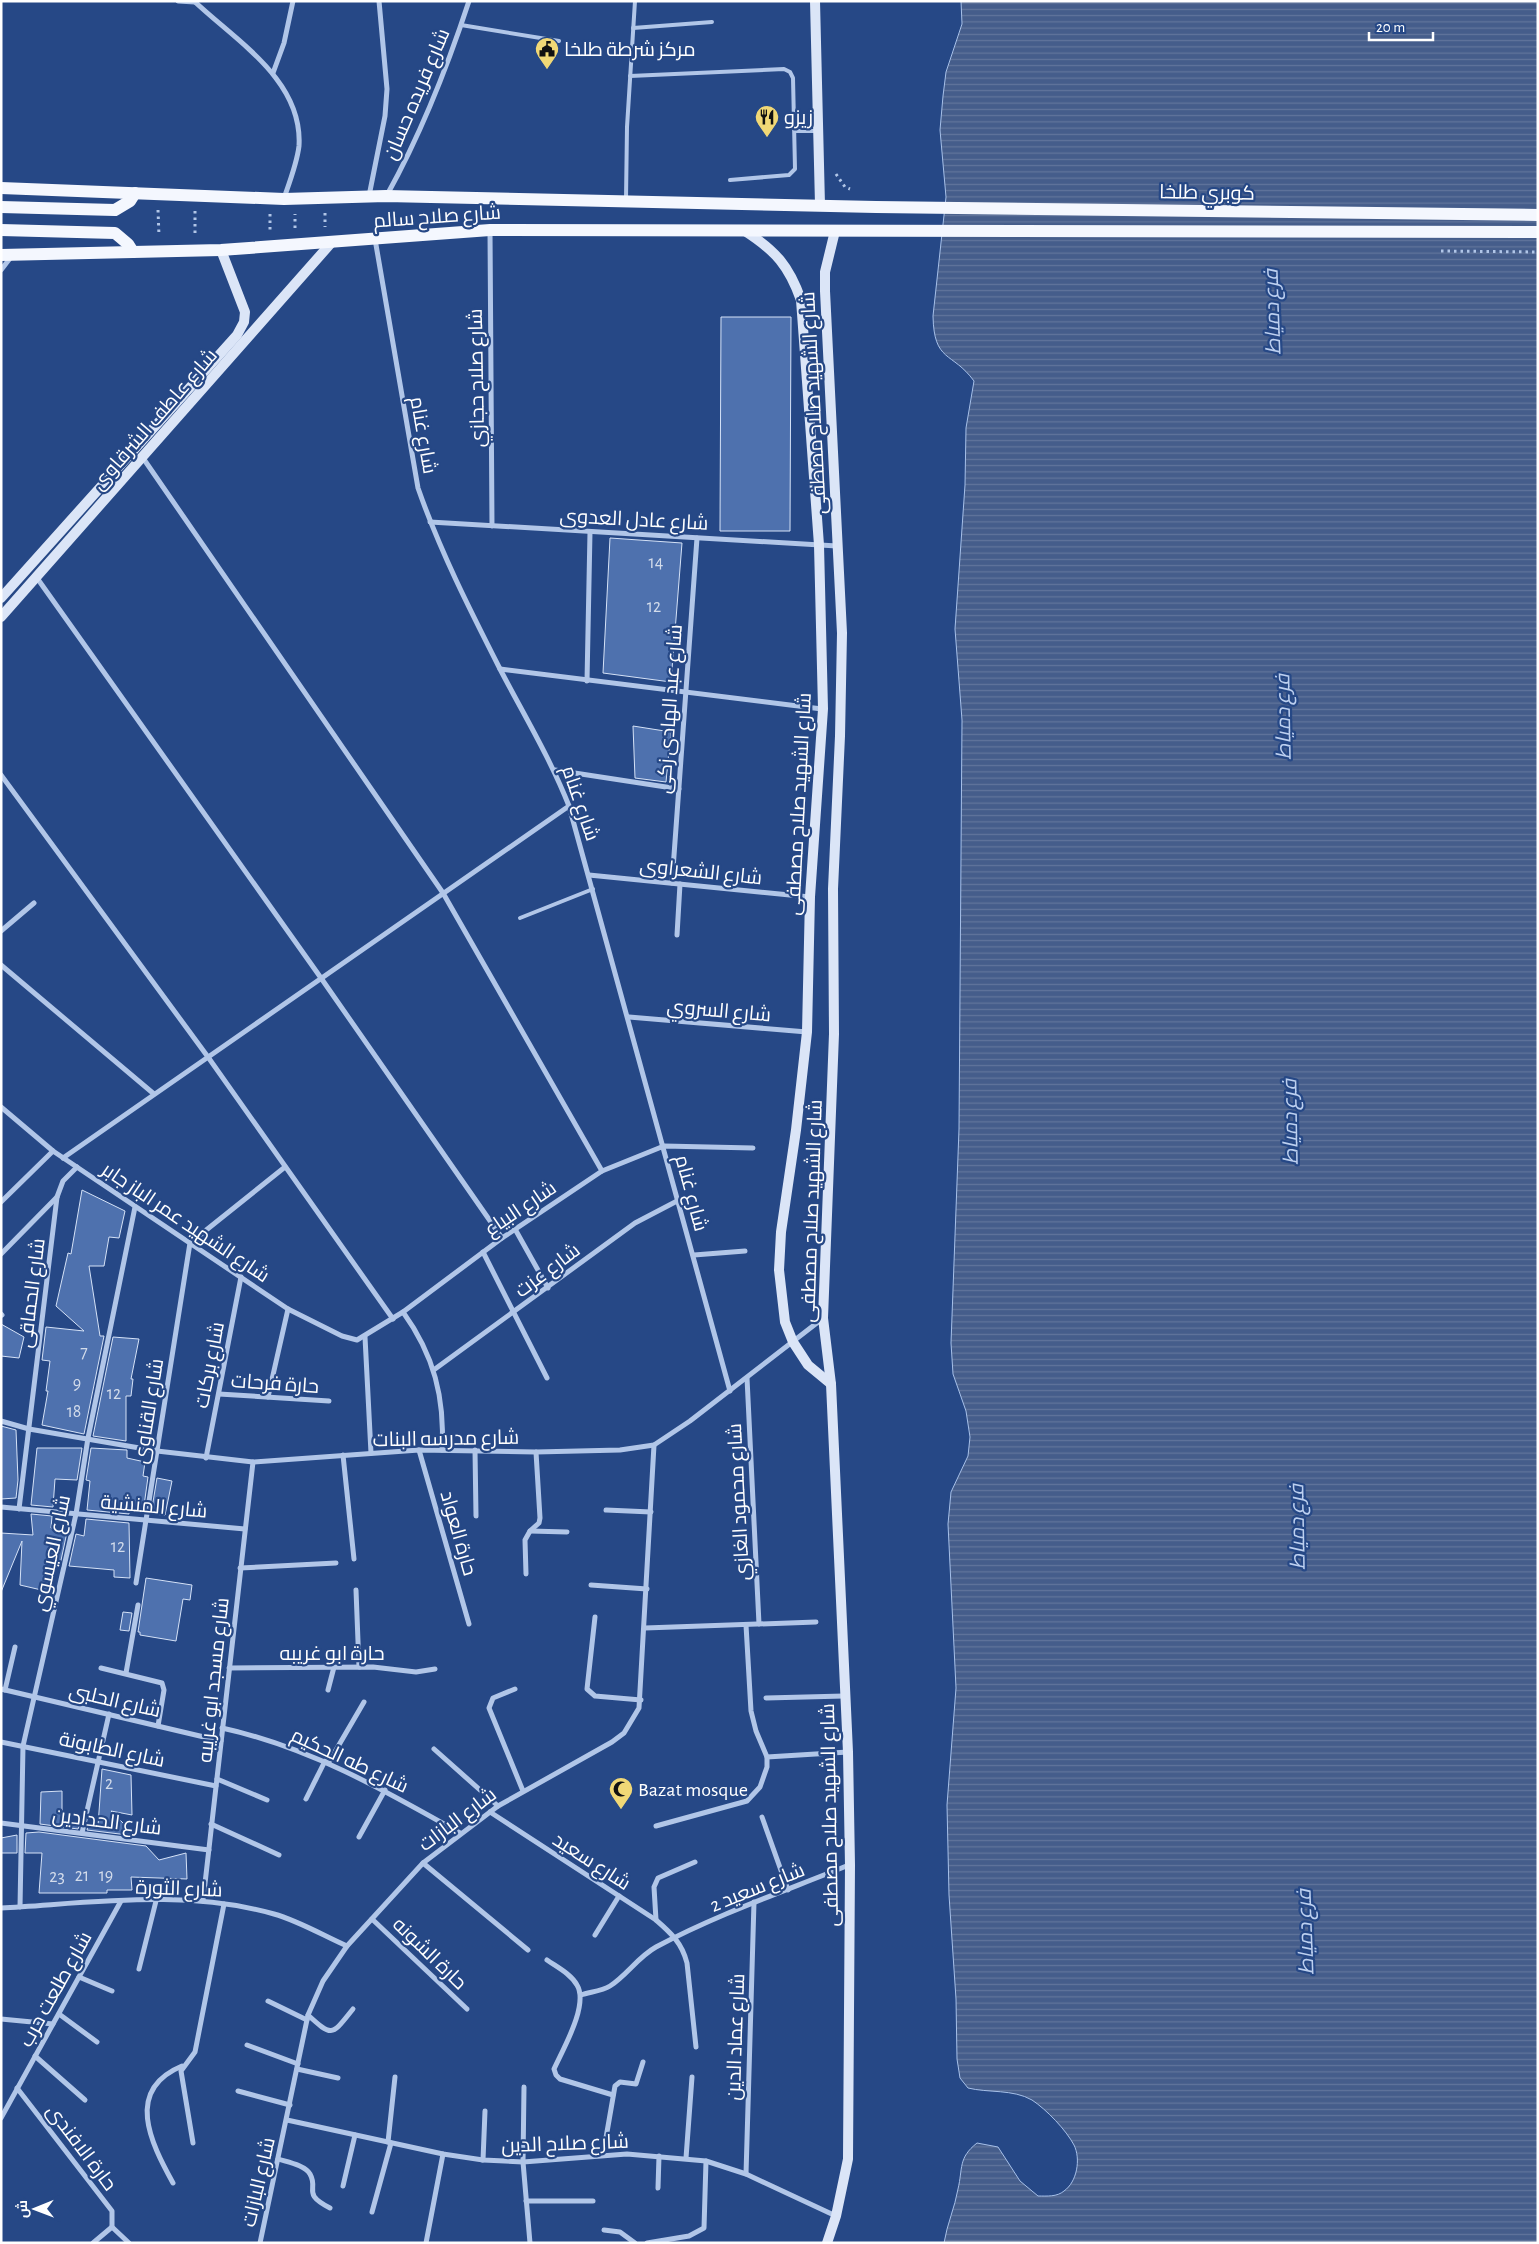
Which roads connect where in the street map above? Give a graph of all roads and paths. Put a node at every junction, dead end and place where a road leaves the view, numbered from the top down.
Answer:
1 (178, 1) edge
2 (293, 1) edge
3 (379, 1) edge
4 (469, 1) edge
5 (634, 1) edge
6 (815, 1) edge
7 (195, 2) edge
8 (712, 22) dead end
9 (461, 25) junction
10 (633, 28) junction
11 (559, 41) dead end
12 (273, 73) junction
13 (630, 76) junction
14 (795, 131) junction
15 (819, 131) junction
16 (834, 168) dead end
17 (730, 180) dead end
18 (1, 188) edge
19 (858, 192) dead end
20 (135, 193) junction
21 (158, 194) junction
22 (195, 196) junction
23 (369, 196) junction
24 (386, 196) junction
25 (270, 198) junction
26 (290, 198) junction
27 (325, 198) junction
28 (626, 200) junction
29 (820, 206) junction
30 (1, 207) edge
31 (876, 207) joint
32 (1538, 215) edge
33 (1, 230) edge
34 (490, 230) junction
35 (745, 231) junction
36 (834, 231) junction
37 (876, 232) joint
38 (1538, 232) edge
39 (376, 239) junction
40 (329, 242) junction
41 (295, 245) junction
42 (270, 246) junction
43 (195, 250) junction
44 (221, 250) junction
45 (159, 251) junction
46 (133, 252) junction
47 (7, 255) edge
48 (1, 270) edge
49 (143, 458) junction
50 (430, 522) junction
51 (492, 526) junction
52 (590, 532) junction
53 (697, 538) junction
54 (819, 545) junction
55 (837, 546) junction
56 (38, 578) junction
57 (1, 598) edge
58 (1, 617) edge
59 (500, 669) junction
60 (587, 681) junction
61 (686, 692) junction
62 (823, 709) junction
63 (554, 770) junction
64 (1, 775) edge
65 (679, 789) junction
66 (568, 806) junction
67 (589, 875) junction
68 (672, 883) junction
69 (680, 884) junction
70 (593, 889) junction
71 (444, 893) junction
72 (810, 896) junction
73 (34, 902) dead end
74 (520, 918) dead end
75 (1, 931) edge
76 (677, 935) dead end
77 (1, 964) edge
78 (321, 978) junction
79 (629, 1018) junction
80 (807, 1032) junction
81 (208, 1057) junction
82 (154, 1094) junction
83 (1, 1107) edge
84 (664, 1146) junction
85 (753, 1148) dead end
86 (53, 1151) junction
87 (63, 1158) junction
88 (77, 1167) junction
89 (285, 1167) junction
90 (602, 1170) junction
91 (57, 1197) junction
92 (679, 1200) junction
93 (1, 1202) edge
94 (135, 1207) junction
95 (515, 1229) junction
96 (502, 1238) junction
97 (190, 1242) junction
98 (745, 1251) dead end
99 (484, 1252) junction
100 (1, 1254) edge
101 (694, 1255) junction
102 (241, 1277) junction
103 (548, 1288) junction
104 (288, 1309) junction
105 (403, 1312) junction
106 (514, 1313) junction
107 (823, 1318) junction
108 (392, 1319) junction
109 (365, 1337) junction
110 (793, 1342) junction
111 (435, 1369) junction
112 (547, 1378) dead end
113 (747, 1378) junction
114 (831, 1384) junction
115 (730, 1391) junction
116 (219, 1394) junction
117 (268, 1397) junction
118 (329, 1402) dead end
119 (1, 1421) edge
120 (30, 1429) junction
121 (88, 1438) junction
122 (654, 1445) junction
123 (420, 1450) junction
124 (442, 1450) junction
125 (475, 1450) junction
126 (157, 1451) junction
127 (536, 1452) junction
128 (371, 1453) junction
129 (343, 1455) junction
130 (206, 1458) junction
131 (253, 1462) junction
132 (2, 1509) edge
133 (18, 1509) junction
134 (606, 1510) dead end
135 (651, 1512) junction
136 (76, 1514) junction
137 (476, 1516) dead end
138 (146, 1520) junction
139 (245, 1529) junction
140 (530, 1532) junction
141 (567, 1532) dead end
142 (354, 1559) dead end
143 (336, 1563) dead end
144 (240, 1568) junction
145 (526, 1574) dead end
146 (136, 1583) dead end
147 (591, 1586) dead end
148 (647, 1589) junction
149 (356, 1590) dead end
150 (138, 1605) dead end
151 (595, 1617) dead end
152 (816, 1622) dead end
153 (469, 1624) dead end
154 (759, 1624) junction
155 (746, 1625) junction
156 (645, 1628) junction
157 (15, 1647) dead end
158 (334, 1667) junction
159 (358, 1667) junction
160 (102, 1668) dead end
161 (229, 1668) junction
162 (434, 1669) dead end
163 (126, 1673) junction
164 (3, 1689) edge
165 (515, 1689) dead end
166 (328, 1690) dead end
167 (844, 1696) junction
168 (34, 1697) junction
169 (766, 1698) dead end
170 (641, 1700) junction
171 (364, 1702) dead end
172 (109, 1714) junction
173 (158, 1726) junction
174 (222, 1728) junction
175 (221, 1741) junction
176 (1, 1742) edge
177 (23, 1746) junction
178 (434, 1749) dead end
179 (848, 1752) junction
180 (767, 1757) junction
181 (98, 1762) junction
182 (327, 1762) junction
183 (217, 1779) junction
184 (216, 1786) junction
185 (385, 1790) junction
186 (523, 1791) junction
187 (306, 1799) dead end
188 (267, 1800) dead end
189 (498, 1806) junction
190 (490, 1812) junction
191 (762, 1817) dead end
192 (1, 1823) edge
193 (212, 1824) junction
194 (20, 1825) junction
195 (656, 1826) dead end
196 (82, 1833) junction
197 (460, 1833) junction
198 (359, 1837) dead end
199 (209, 1850) junction
200 (279, 1855) dead end
201 (695, 1862) dead end
202 (423, 1863) junction
203 (850, 1865) junction
204 (788, 1890) junction
205 (619, 1896) junction
206 (121, 1901) junction
207 (156, 1901) junction
208 (203, 1901) junction
209 (754, 1902) junction
210 (224, 1904) junction
211 (20, 1907) junction
212 (1, 1908) edge
213 (372, 1919) junction
214 (656, 1920) junction
215 (595, 1935) dead end
216 (676, 1937) junction
217 (347, 1946) junction
218 (528, 1950) dead end
219 (547, 1960) dead end
220 (139, 1969) dead end
221 (79, 1977) junction
222 (112, 1991) dead end
223 (581, 1995) junction
224 (268, 2001) dead end
225 (352, 2009) dead end
226 (467, 2009) dead end
227 (59, 2014) junction
228 (307, 2018) junction
229 (1, 2019) edge
230 (53, 2024) junction
231 (97, 2042) dead end
232 (247, 2045) dead end
233 (696, 2047) dead end
234 (36, 2056) junction
235 (642, 2062) dead end
236 (182, 2066) junction
237 (298, 2067) junction
238 (394, 2077) dead end
239 (338, 2078) dead end
240 (692, 2078) dead end
241 (524, 2087) dead end
242 (17, 2088) junction
243 (238, 2092) dead end
244 (613, 2095) junction
245 (86, 2100) dead end
246 (290, 2105) junction
247 (485, 2111) dead end
248 (1, 2118) edge
249 (287, 2120) junction
250 (355, 2135) junction
251 (193, 2142) dead end
252 (389, 2143) junction
253 (443, 2154) junction
254 (603, 2155) junction
255 (659, 2156) junction
256 (686, 2158) junction
257 (278, 2159) junction
258 (483, 2160) junction
259 (706, 2161) junction
260 (523, 2162) junction
261 (746, 2174) junction
262 (173, 2182) dead end
263 (343, 2186) dead end
264 (658, 2188) dead end
265 (526, 2201) junction
266 (592, 2201) dead end
267 (330, 2208) dead end
268 (372, 2212) dead end
269 (836, 2216) junction
270 (112, 2227) junction
271 (604, 2230) dead end
272 (93, 2243) edge
273 (129, 2243) edge
274 (260, 2243) edge
275 (426, 2243) edge
276 (530, 2243) edge
277 (635, 2243) edge
278 (647, 2243) edge
279 (827, 2243) edge

1 - 7 street
2 - 12 street
3 - 23 street
4 - 9 street, شارع فريده حسان
5 - 10 lane
6 - 15 main road
7 - 12 street
8 - 10 lane
9 - 11 lane
9 - 24 street, شارع فريده حسان
10 - 13 lane
12 - 26 street
13 - 14 lane
13 - 28 lane
14 - 15 lane
14 - 17 lane
15 - 29 main road
16 - 19 path
18 - 20 main road, شارع صلاح سالم
20 - 21 main road, شارع صلاح سالم
20 - 30 main road
21 - 22 main road, شارع صلاح سالم
21 - 45 path
22 - 25 main road, شارع صلاح سالم
22 - 43 path
23 - 24 main road, شارع صلاح سالم
23 - 27 main road, شارع صلاح سالم
24 - 28 main road, شارع صلاح سالم
25 - 26 main road, شارع صلاح سالم
25 - 42 path
26 - 27 main road, شارع صلاح سالم
26 - 41 path
27 - 40 path
28 - 29 main road, شارع صلاح سالم
29 - 31 main road, شارع صلاح سالم
31 - 32 main road, كوبري طلخا
33 - 46 main road
34 - 35 main road, شارع صلاح سالم
34 - 39 main road, شارع صلاح سالم
34 - 51 street, شارع صلاح حجازي
35 - 36 main road, شارع صلاح سالم
35 - 54 main road, شارع الشهيد صلاح مصطفى
36 - 37 main road, شارع صلاح سالم
36 - 55 main road, شارع الشهيد صلاح مصطفى
37 - 38 main road, كوبري طلخا
39 - 40 main road, شارع صلاح سالم
39 - 50 street, شارع غنام
40 - 41 main road, شارع صلاح سالم
40 - 49 main road, شارع عاطف الشرقاوى
41 - 42 main road, شارع صلاح سالم
42 - 44 main road, شارع صلاح سالم
43 - 44 main road, شارع صلاح سالم
43 - 45 main road, شارع صلاح سالم
44 - 57 main road, شارع عاطف الشرقاوى
45 - 46 main road, شارع صلاح سالم
46 - 47 main road, شارع صلاح سالم
47 - 48 street
49 - 56 main road, شارع عاطف الشرقاوى
49 - 71 street
50 - 51 street, شارع عادل العدوى
50 - 59 street, شارع غنام
51 - 52 street, شارع عادل العدوى
52 - 53 street, شارع عادل العدوى
52 - 60 street
53 - 54 street, شارع عادل العدوى
53 - 61 street, شارع عبد الهادى زكى
54 - 55 street, شارع عادل العدوى
54 - 62 main road, شارع الشهيد صلاح مصطفى
55 - 107 main road, شارع الشهيد صلاح مصطفى
56 - 58 main road, شارع عاطف الشرقاوى
56 - 78 street
59 - 60 street
59 - 63 street, شارع غنام
60 - 61 street
61 - 62 street
61 - 65 street, شارع عبد الهادى زكى
62 - 72 main road, شارع الشهيد صلاح مصطفى
63 - 65 street
63 - 66 street, شارع غنام
64 - 81 street
65 - 68 street, شارع عبد الهادى زكى
66 - 67 street, شارع غنام
66 - 71 street
67 - 68 street, شارع الشعراوى
67 - 70 street, شارع غنام
68 - 69 street, شارع الشعراوى
69 - 72 street, شارع الشعراوى
69 - 76 street
70 - 74 lane
70 - 79 street, شارع غنام
71 - 78 street
71 - 90 street
72 - 80 main road, شارع الشهيد صلاح مصطفى
73 - 75 street
77 - 82 street
78 - 81 street
78 - 96 street
79 - 80 street, شارع السروي
79 - 84 street, شارع غنام
80 - 110 main road, شارع الشهيد صلاح مصطفى
81 - 82 street
81 - 89 street
82 - 87 street
83 - 86 street, شارع الشهيد عمر الباز جابر
84 - 85 street
84 - 90 street, شارع البياع
84 - 92 street, شارع غنام
86 - 87 street, شارع الشهيد عمر الباز جابر
86 - 93 street
87 - 88 street, شارع الشهيد عمر الباز جابر
88 - 91 street, شارع الحماقى
88 - 94 street, شارع الشهيد عمر الباز جابر
89 - 97 street
89 - 108 street
90 - 95 street, شارع البياع
91 - 100 street
91 - 120 street, شارع الحماقى
92 - 101 street, شارع غنام
92 - 103 street, شارع عزت
94 - 97 street, شارع الشهيد عمر الباز جابر
94 - 121 street, شارع العيسوي
95 - 96 street, شارع البياع
95 - 103 street
96 - 99 street, شارع البياع
97 - 102 street, شارع الشهيد عمر الباز جابر
97 - 126 street, شارع القناوى
98 - 101 street
99 - 105 street, شارع البياع
99 - 106 street
101 - 115 street, شارع غنام
102 - 104 street, شارع الشهيد عمر الباز جابر
102 - 116 street, شارع بركات
103 - 106 street, شارع عزت
104 - 109 street, شارع الشهيد عمر الباز جابر
104 - 117 street
105 - 108 street, شارع البياع
105 - 111 street
106 - 111 street, شارع عزت
106 - 112 street
107 - 110 street, شارع مدرسه البنات
107 - 114 main road, شارع الشهيد صلاح مصطفى
108 - 109 street, شارع البياع
109 - 128 street
110 - 113 street, شارع مدرسه البنات
110 - 114 main road, شارع الشهيد صلاح مصطفى
111 - 124 street
113 - 115 street, شارع مدرسه البنات
113 - 154 street, شارع محمود الغازي
114 - 167 main road, شارع الشهيد صلاح مصطفى
115 - 122 street, شارع مدرسه البنات
116 - 117 street, حارة فرحات
116 - 130 street, شارع بركات
117 - 118 street, حارة فرحات
119 - 120 street, شارع مدرسه البنات
120 - 121 street, شارع مدرسه البنات
120 - 133 street, شارع الحماقى
121 - 126 street, شارع مدرسه البنات
121 - 136 street, شارع العيسوي
122 - 127 street, شارع مدرسه البنات
122 - 135 street, شارع البازات
123 - 124 street, شارع مدرسه البنات
123 - 128 street, شارع مدرسه البنات
123 - 153 street, حارة العواد
124 - 125 street, شارع مدرسه البنات
125 - 127 street, شارع مدرسه البنات
125 - 137 street
126 - 130 street, شارع مدرسه البنات
126 - 138 street, شارع القناوى
127 - 140 street
128 - 129 street, شارع مدرسه البنات
129 - 131 street, شارع مدرسه البنات
129 - 142 street
130 - 131 street, شارع مدرسه البنات
131 - 139 street, شارع مسجد ابو غريبه
132 - 133 street, شارع المنشية
133 - 136 street, شارع المنشية
134 - 135 street
135 - 148 street, شارع البازات
136 - 138 street, شارع المنشية
136 - 168 street, شارع العيسوي
138 - 139 street, شارع المنشية
138 - 146 street, شارع القناوى
139 - 144 street, شارع مسجد ابو غريبه
140 - 141 street
140 - 145 street
143 - 144 street
144 - 161 street, شارع مسجد ابو غريبه
147 - 148 street
148 - 156 street, شارع البازات
149 - 159 street
150 - 163 street
151 - 170 street
152 - 154 street
154 - 155 street
155 - 156 street
155 - 180 street
156 - 170 street, شارع البازات
157 - 164 street
158 - 159 street, حارة ابو غريبه
158 - 161 street, حارة ابو غريبه
158 - 166 street
159 - 162 street, حارة ابو غريبه
160 - 163 street
161 - 174 street, شارع مسجد ابو غريبه
163 - 173 street
164 - 168 street, شارع الحلبى
165 - 186 street
167 - 169 street
167 - 179 main road, شارع الشهيد صلاح مصطفى
168 - 172 street, شارع الحلبى
168 - 177 street, شارع العيسوي
170 - 186 street, شارع البازات
171 - 182 street
172 - 173 street, شارع الحلبى
172 - 181 street
173 - 175 street, شارع الحلبى
174 - 175 street, شارع مسجد ابو غريبه
174 - 182 street, شارع طه الحكيم
175 - 183 street, شارع مسجد ابو غريبه
176 - 177 street, شارع الطابونة
177 - 181 street, شارع الطابونة
177 - 194 street, شارع العيسوي
178 - 189 street
179 - 180 street
179 - 203 main road, شارع الشهيد صلاح مصطفى
180 - 195 street
181 - 184 street, شارع الطابونة
181 - 196 street
182 - 185 street, شارع طه الحكيم
182 - 187 street
183 - 184 street, شارع مسجد ابو غريبه
183 - 188 street
184 - 193 street, شارع مسجد ابو غريبه
185 - 197 street, شارع طه الحكيم
185 - 198 street
186 - 189 street, شارع البازات
189 - 190 street, شارع البازات
190 - 197 street, شارع البازات
190 - 205 street, شارع سعيد
191 - 204 street
192 - 194 street, شارع الحدادين
193 - 199 street, شارع مسجد ابو غريبه
193 - 200 street
194 - 196 street, شارع الحدادين
194 - 211 street, شارع العيسوي
196 - 199 street, شارع الحدادين
197 - 202 street, شارع البازات
199 - 208 street, شارع مسجد ابو غريبه
201 - 214 street
202 - 213 street, شارع البازات
202 - 218 street
203 - 204 street, شارع سعيد 2
203 - 269 main road, شارع الشهيد صلاح مصطفى
204 - 209 street, شارع سعيد 2
205 - 214 street, شارع سعيد
205 - 215 street
206 - 207 street, شارع الثورة
206 - 211 street, شارع الثورة
206 - 221 street, شارع طلعت حرب
207 - 208 street, شارع الثورة
207 - 220 street
208 - 210 street, شارع الثورة
209 - 216 street, شارع سعيد 2
209 - 261 street, شارع عماد الدين
210 - 217 street, شارع الثورة
210 - 236 street
211 - 212 street, شارع الثورة
213 - 217 street, شارع البازات
213 - 226 street, حارة الشونه
214 - 216 street, شارع سعيد
216 - 223 street, شارع سعيد 2
216 - 233 street
217 - 228 street, شارع البازات
219 - 223 street
221 - 222 street
221 - 227 street, شارع طلعت حرب
223 - 244 street
224 - 228 street
225 - 228 street
227 - 230 street, شارع طلعت حرب
227 - 231 street
228 - 237 street, شارع البازات
229 - 230 street
230 - 234 street, شارع طلعت حرب
232 - 237 street
234 - 242 street, شارع طلعت حرب
234 - 245 street
235 - 244 street
236 - 251 street
236 - 262 street
237 - 239 street
237 - 246 street, شارع البازات
238 - 252 street
240 - 256 street
241 - 260 street
242 - 248 street, شارع طلعت حرب
242 - 270 street, حارة الافندى
243 - 246 street
244 - 254 street
246 - 249 street, شارع البازات
247 - 258 street
249 - 250 street, شارع صلاح الدين
249 - 257 street, شارع البازات
250 - 252 street, شارع صلاح الدين
250 - 263 street
252 - 253 street, شارع صلاح الدين
252 - 268 street
253 - 258 street, شارع صلاح الدين
253 - 275 street
254 - 255 street, شارع صلاح الدين
254 - 260 street, شارع صلاح الدين
255 - 256 street, شارع صلاح الدين
255 - 264 street
256 - 259 street, شارع صلاح الدين
257 - 267 street
257 - 274 street, شارع البازات
258 - 260 street, شارع صلاح الدين
259 - 261 street, شارع صلاح الدين
259 - 278 street
260 - 265 street
261 - 269 street, شارع صلاح الدين
265 - 266 street
265 - 276 street
269 - 279 main road, شارع الشهيد صلاح مصطفى
270 - 272 street
270 - 273 street
271 - 277 street

